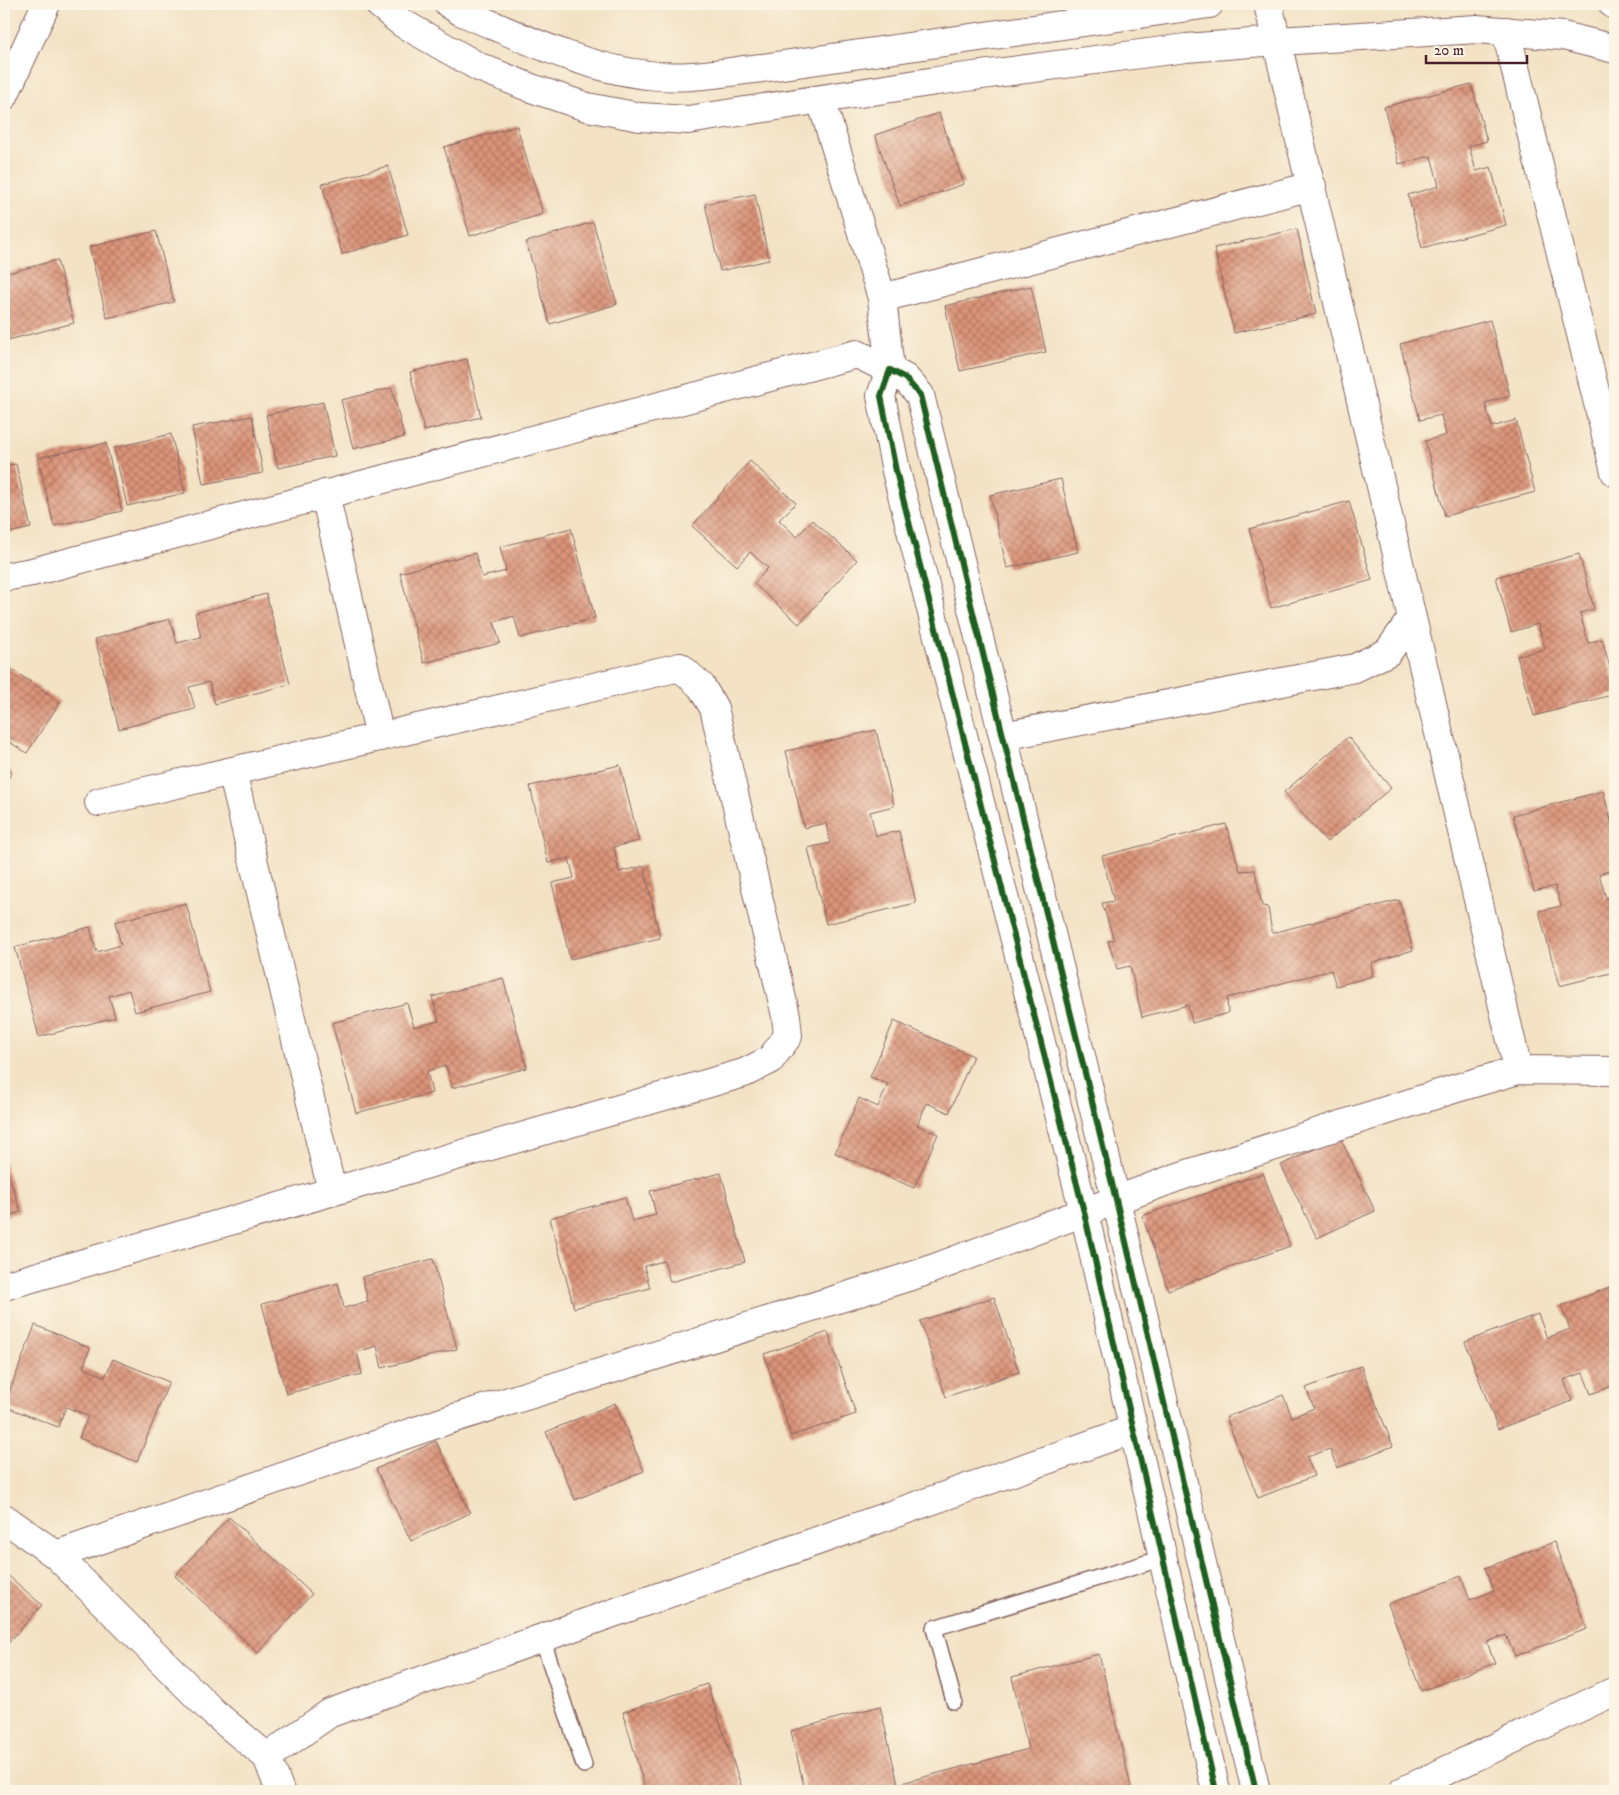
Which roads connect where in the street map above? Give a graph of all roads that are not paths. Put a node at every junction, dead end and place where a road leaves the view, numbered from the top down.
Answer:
1 (46, 4) edge
2 (378, 4) edge
3 (449, 4) edge
4 (1209, 4) edge
5 (1268, 4) edge
6 (1506, 31) junction
7 (1278, 41) junction
8 (1615, 49) edge
9 (4, 96) edge
10 (821, 100) junction
11 (1312, 186) junction
12 (882, 298) junction
13 (890, 370) junction
14 (1615, 472) edge
15 (325, 494) junction
16 (4, 577) edge
17 (1412, 618) junction
18 (1003, 736) junction
19 (380, 737) junction
20 (232, 771) junction
21 (99, 802) dead end
22 (1518, 1070) junction
23 (1615, 1071) edge
24 (332, 1192) junction
25 (1116, 1200) junction
26 (1084, 1212) junction
27 (4, 1286) edge
28 (1134, 1429) junction
29 (4, 1518) edge
30 (56, 1555) junction
31 (1163, 1558) junction
32 (542, 1638) junction
33 (1615, 1691) edge
34 (954, 1700) dead end
35 (267, 1757) junction
36 (584, 1765) dead end
37 (280, 1791) edge
38 (1216, 1791) edge
39 (1256, 1791) edge
40 (1403, 1791) edge

1 - 9 street
2 - 10 street
3 - 4 street
5 - 7 street
6 - 7 street
6 - 8 street
6 - 14 street
7 - 10 street
7 - 11 street
10 - 12 street
11 - 12 street
11 - 17 street
12 - 13 street
13 - 15 street
13 - 18 street
13 - 26 street
15 - 16 street
15 - 19 street
17 - 18 street
17 - 22 street
18 - 25 street
19 - 20 street
19 - 24 street
20 - 21 street
20 - 24 street
22 - 23 street
22 - 25 street
24 - 27 street
25 - 26 street
25 - 39 street
26 - 28 street
26 - 30 street
28 - 31 street
28 - 32 street
29 - 30 street
30 - 35 street
31 - 34 lane
31 - 38 street
32 - 35 street
32 - 36 lane
33 - 40 street
35 - 37 street

